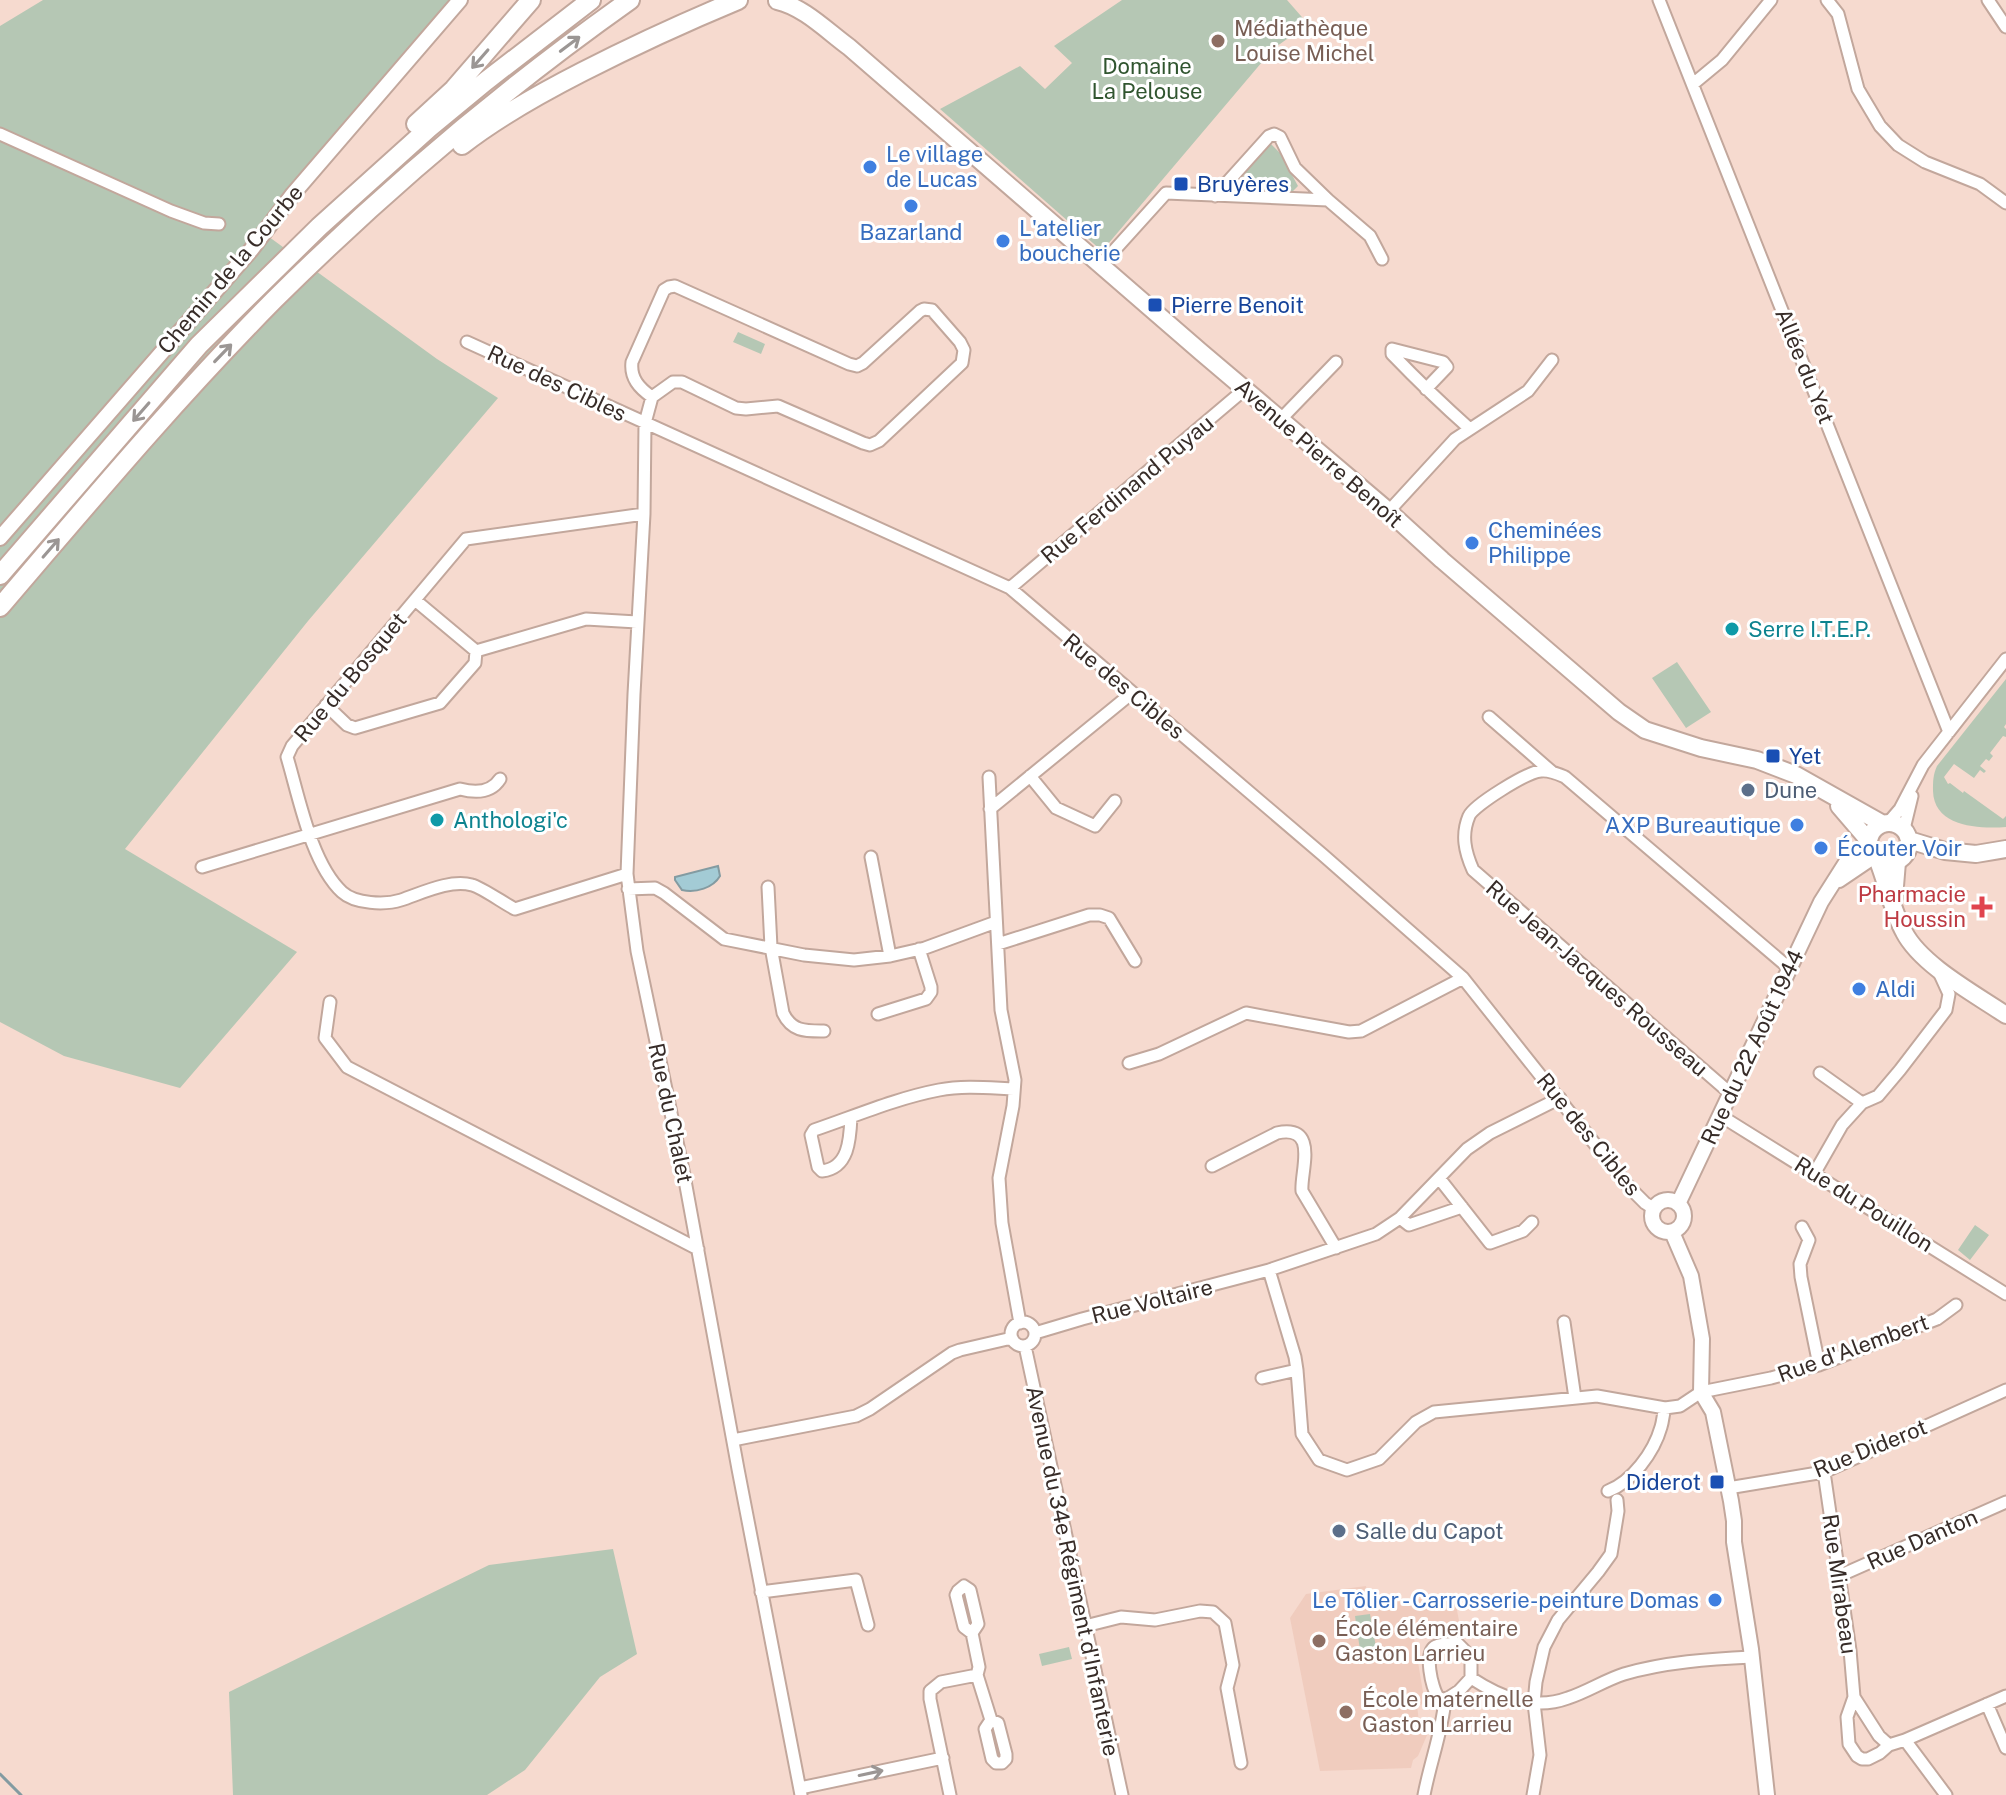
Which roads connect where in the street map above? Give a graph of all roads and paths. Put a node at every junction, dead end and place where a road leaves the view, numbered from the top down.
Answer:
1 (460, 0) edge
2 (531, 0) edge
3 (591, 0) edge
4 (630, 0) edge
5 (738, 0) edge
6 (803, 0) edge
7 (1659, 0) edge
8 (1771, 0) edge
9 (1827, 0) edge
10 (1988, 0) edge
11 (773, 1) edge
12 (2006, 27) edge
13 (849, 47) junction
14 (1693, 84) junction
15 (0, 134) edge
16 (1215, 196) junction
17 (1328, 200) junction
18 (2006, 203) edge
19 (219, 224) dead end
20 (1382, 259) dead end
21 (1101, 265) junction
22 (279, 295) junction
23 (467, 342) dead end
24 (199, 345) junction
25 (1552, 360) dead end
26 (1336, 362) dead end
27 (1245, 389) junction
28 (1426, 389) junction
29 (652, 397) junction
30 (1280, 420) junction
31 (645, 423) junction
32 (1470, 429) junction
33 (1388, 512) junction
34 (644, 514) junction
35 (0, 538) edge
36 (0, 575) edge
37 (1010, 588) junction
38 (415, 600) junction
39 (0, 607) edge
40 (637, 622) junction
41 (476, 651) junction
42 (2006, 659) edge
43 (1132, 693) junction
44 (326, 705) junction
45 (1489, 717) dead end
46 (1949, 732) junction
47 (1553, 772) junction
48 (1030, 776) junction
49 (989, 777) dead end
50 (500, 779) dead end
51 (1827, 793) junction
52 (1115, 801) dead end
53 (990, 809) junction
54 (310, 834) junction
55 (1898, 838) junction
56 (2006, 849) edge
57 (1872, 851) junction
58 (871, 857) dead end
59 (202, 867) dead end
60 (627, 874) junction
61 (768, 887) dead end
62 (628, 889) junction
63 (1894, 907) junction
64 (996, 922) junction
65 (998, 944) junction
66 (771, 947) junction
67 (919, 949) junction
68 (890, 956) junction
69 (1135, 961) dead end
70 (1936, 967) junction
71 (1789, 968) junction
72 (1463, 978) junction
73 (330, 1002) dead end
74 (878, 1014) dead end
75 (2006, 1015) edge
76 (824, 1031) dead end
77 (1129, 1063) dead end
78 (1820, 1073) dead end
79 (1014, 1089) junction
80 (1730, 1093) junction
81 (1560, 1098) junction
82 (1862, 1103) junction
83 (1721, 1116) junction
84 (851, 1117) junction
85 (1212, 1166) dead end
86 (1814, 1174) junction
87 (1439, 1178) junction
88 (1678, 1204) junction
89 (1462, 1207) junction
90 (1653, 1208) junction
91 (1400, 1218) junction
92 (1532, 1222) dead end
93 (1802, 1227) dead end
94 (1672, 1232) junction
95 (1336, 1248) junction
96 (698, 1249) junction
97 (1269, 1270) junction
98 (2006, 1294) edge
99 (1956, 1305) dead end
100 (1564, 1322) dead end
101 (1020, 1323) junction
102 (1035, 1333) junction
103 (1012, 1338) junction
104 (1025, 1346) junction
105 (1819, 1365) junction
106 (1297, 1370) junction
107 (1262, 1378) dead end
108 (2006, 1390) edge
109 (1701, 1392) junction
110 (1575, 1398) junction
111 (1665, 1408) junction
112 (733, 1440) junction
113 (1824, 1472) junction
114 (1728, 1488) junction
115 (2006, 1502) edge
116 (1839, 1576) junction
117 (761, 1592) junction
118 (868, 1625) dead end
119 (1085, 1626) junction
120 (972, 1633) dead end
121 (1752, 1657) junction
122 (977, 1675) junction
123 (1471, 1678) junction
124 (2006, 1696) edge
125 (1854, 1697) junction
126 (1445, 1700) junction
127 (1534, 1703) junction
128 (1987, 1704) junction
129 (991, 1720) dead end
130 (1905, 1740) junction
131 (1889, 1745) junction
132 (2006, 1748) edge
133 (943, 1758) junction
134 (1241, 1763) dead end
135 (801, 1791) edge
136 (950, 1795) edge
137 (1122, 1795) edge
138 (1424, 1795) edge
139 (1533, 1795) edge
140 (1767, 1795) edge
141 (1946, 1795) edge

1 - 35 street, Chemin de la Courbe
2 -> 24 highway
3 - 24 highway
22 -> 4 highway
5 - 22 highway
6 - 13 main road, Avenue Pierre Benoît
7 - 14 street, Allée du Yet
8 - 14 street
9 - 18 street
10 - 12 street
11 - 13 main road, Avenue Pierre Benoît
13 - 21 main road, Avenue Pierre Benoît
14 - 46 street, Allée du Yet
15 - 19 street
16 - 17 street
16 - 17 street
16 - 21 street
17 - 20 street
21 - 27 main road, Avenue Pierre Benoît
39 -> 22 highway
23 - 31 street, Rue des Cibles
24 -> 36 highway
25 - 32 street
26 - 30 street
27 - 30 main road, Avenue Pierre Benoît
27 - 37 street, Rue Ferdinand Puyau
28 - 28 street
28 - 32 street
29 - 29 street
29 - 31 street, Rue du Chalet
30 - 33 main road, Avenue Pierre Benoît
31 - 34 street, Rue du Chalet
31 - 37 street, Rue des Cibles
32 - 33 street
33 - 51 main road, Avenue Pierre Benoît
34 - 38 street, Rue du Bosquet
34 - 40 street, Rue du Chalet
37 - 43 street, Rue des Cibles
38 - 41 street
38 - 44 street, Rue du Bosquet
40 - 41 street
40 - 60 street, Rue du Chalet
41 - 44 street
42 - 46 street
43 - 48 street
43 - 72 street, Rue des Cibles
44 - 54 street, Rue du Bosquet
45 - 47 street
46 - 55 street
47 - 71 street
47 - 80 street, Rue Jean-Jacques Rousseau
48 - 52 street
48 - 53 street
49 - 53 street
50 - 54 street
51 - 55 main road, Avenue Pierre Benoît
51 - 57 main road, Avenue Pierre Benoît
53 - 64 street
54 - 59 street
54 - 60 street, Rue du Bosquet
55 - 56 main road
55 - 57 main road
55 - 57 main road
55 - 63 main road
57 - 63 main road
57 - 71 street, Rue du 22 Août 1944
58 - 68 street
60 - 62 street, Rue du Chalet
61 - 66 street
62 - 66 street
62 - 96 street, Rue du Chalet
63 - 70 main road
64 - 65 street
64 - 67 street
65 - 69 street
65 - 79 street
66 - 68 street
66 - 76 street
67 - 68 street
67 - 74 street
70 - 75 main road
70 - 82 street
71 - 80 street, Rue du 22 Août 1944
72 - 77 street
72 - 81 street, Rue des Cibles
73 - 96 street
78 - 82 street
79 - 84 street
79 - 101 street
80 - 83 street, Rue du 22 Août 1944
81 - 87 street, Rue Voltaire
81 - 90 street, Rue des Cibles
82 - 86 street
83 - 86 street, Rue du Pouillon
83 - 88 street, Rue du 22 Août 1944
84 - 84 street
85 - 95 street
86 - 98 street, Rue du Pouillon
87 - 89 street
87 - 91 street, Rue Voltaire
88 - 90 street
88 - 94 street
89 - 91 street, Rue Voltaire
89 - 92 street
90 - 94 street
91 - 95 street, Rue Voltaire
93 - 105 street
94 - 109 street
95 - 97 street, Rue Voltaire
96 - 112 street, Rue du Chalet
97 - 102 street, Rue Voltaire
97 - 106 street
99 - 105 street, Rue d'Alembert
100 - 110 street
101 - 102 street
101 - 103 street
102 - 104 street
103 - 104 street
103 - 112 street
104 - 119 street, Avenue du 34e Régiment d'Infanterie
105 - 109 street, Rue d'Alembert
106 - 107 street
106 - 110 street
108 - 113 street, Rue Diderot
109 - 111 street, Rue d'Alembert
109 - 114 street
110 - 111 street
111 - 127 street
112 - 117 street, Rue du Chalet
113 - 114 street, Rue Diderot
113 - 116 street, Rue Mirabeau
114 - 121 street
115 - 116 street, Rue Danton
116 - 125 street, Rue Mirabeau
117 - 118 street
117 - 135 street, Rue du Chalet
119 - 134 street
119 - 137 street, Avenue du 34e Régiment d'Infanterie
120 - 122 street
121 - 127 street
121 - 140 street
122 - 129 street
122 - 133 street
123 - 126 street
123 - 126 street
123 - 127 street
124 - 128 street, Rue Mirabeau
125 - 131 street, Rue Mirabeau
125 - 131 street, Rue Mirabeau
126 - 138 street
127 - 139 street
128 - 130 street, Rue Mirabeau
128 - 132 street
130 - 131 street, Rue Mirabeau
130 - 141 street
135 -> 133 street
133 - 136 street

